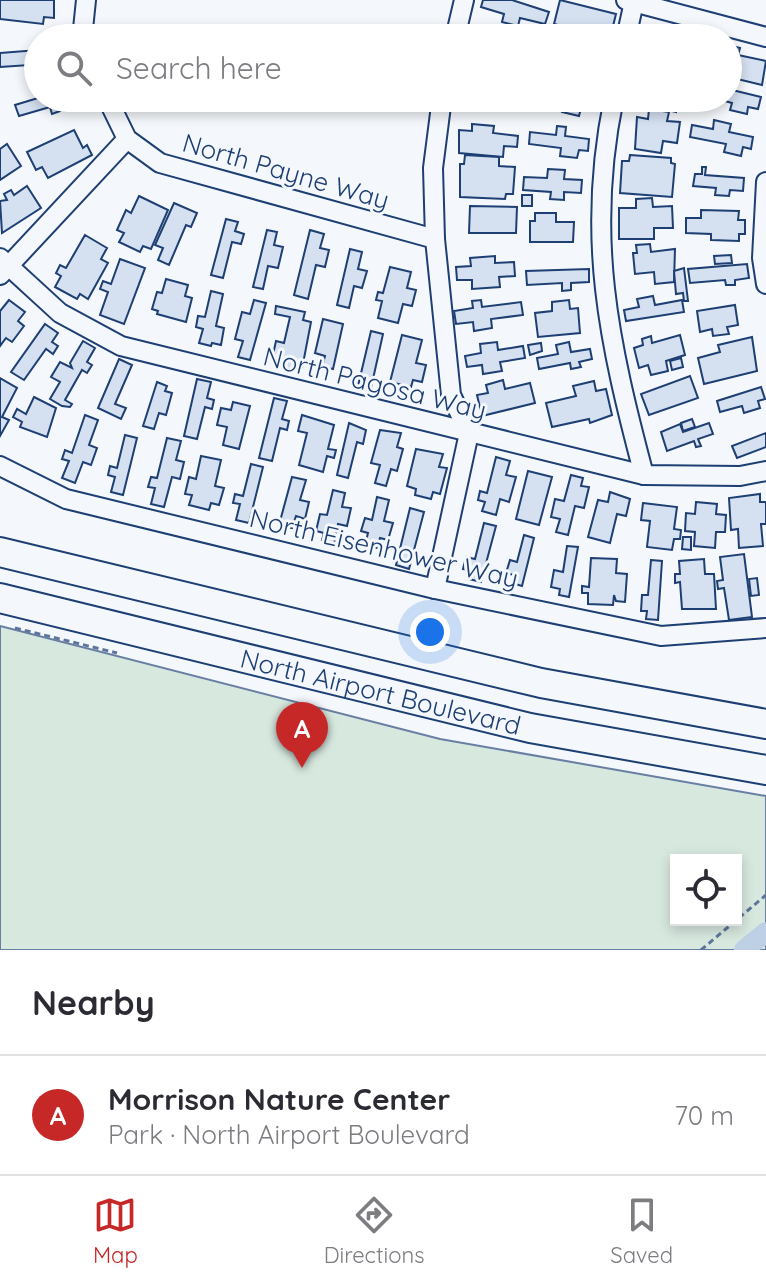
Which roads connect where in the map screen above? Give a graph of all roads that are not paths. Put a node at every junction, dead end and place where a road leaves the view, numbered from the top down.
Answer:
1 (86, 0) edge
2 (464, 0) edge
3 (630, 1) edge
4 (84, 24) edge
5 (458, 24) edge
6 (628, 24) edge
7 (717, 24) edge
8 (742, 31) edge
9 (766, 37) edge
10 (114, 112) edge
11 (440, 112) edge
12 (611, 112) edge
13 (127, 139) junction
14 (766, 182) edge
15 (435, 239) junction
16 (2, 266) edge
17 (766, 284) edge
18 (469, 433) junction
19 (0, 466) edge
20 (766, 471) edge
21 (644, 475) junction
22 (0, 552) edge
23 (435, 589) junction
24 (0, 598) edge
25 (766, 628) edge
26 (766, 724) edge
27 (766, 770) edge

1 - 4 street
2 - 5 street
3 - 6 street
3 - 7 street
8 - 9 street
10 - 13 street, North Payne Way
11 - 15 street
12 - 21 street
13 - 15 street, North Payne Way
13 - 16 street
14 - 17 street
15 - 18 street
16 - 18 street, North Pagosa Way
18 - 21 street, North Pagosa Way
18 - 23 street
19 - 23 street, North Eisenhower Way
20 - 21 street, North Pagosa Way
22 - 26 main road, North Airport Boulevard
23 - 25 street, North Eisenhower Way
24 - 27 main road, North Airport Boulevard

